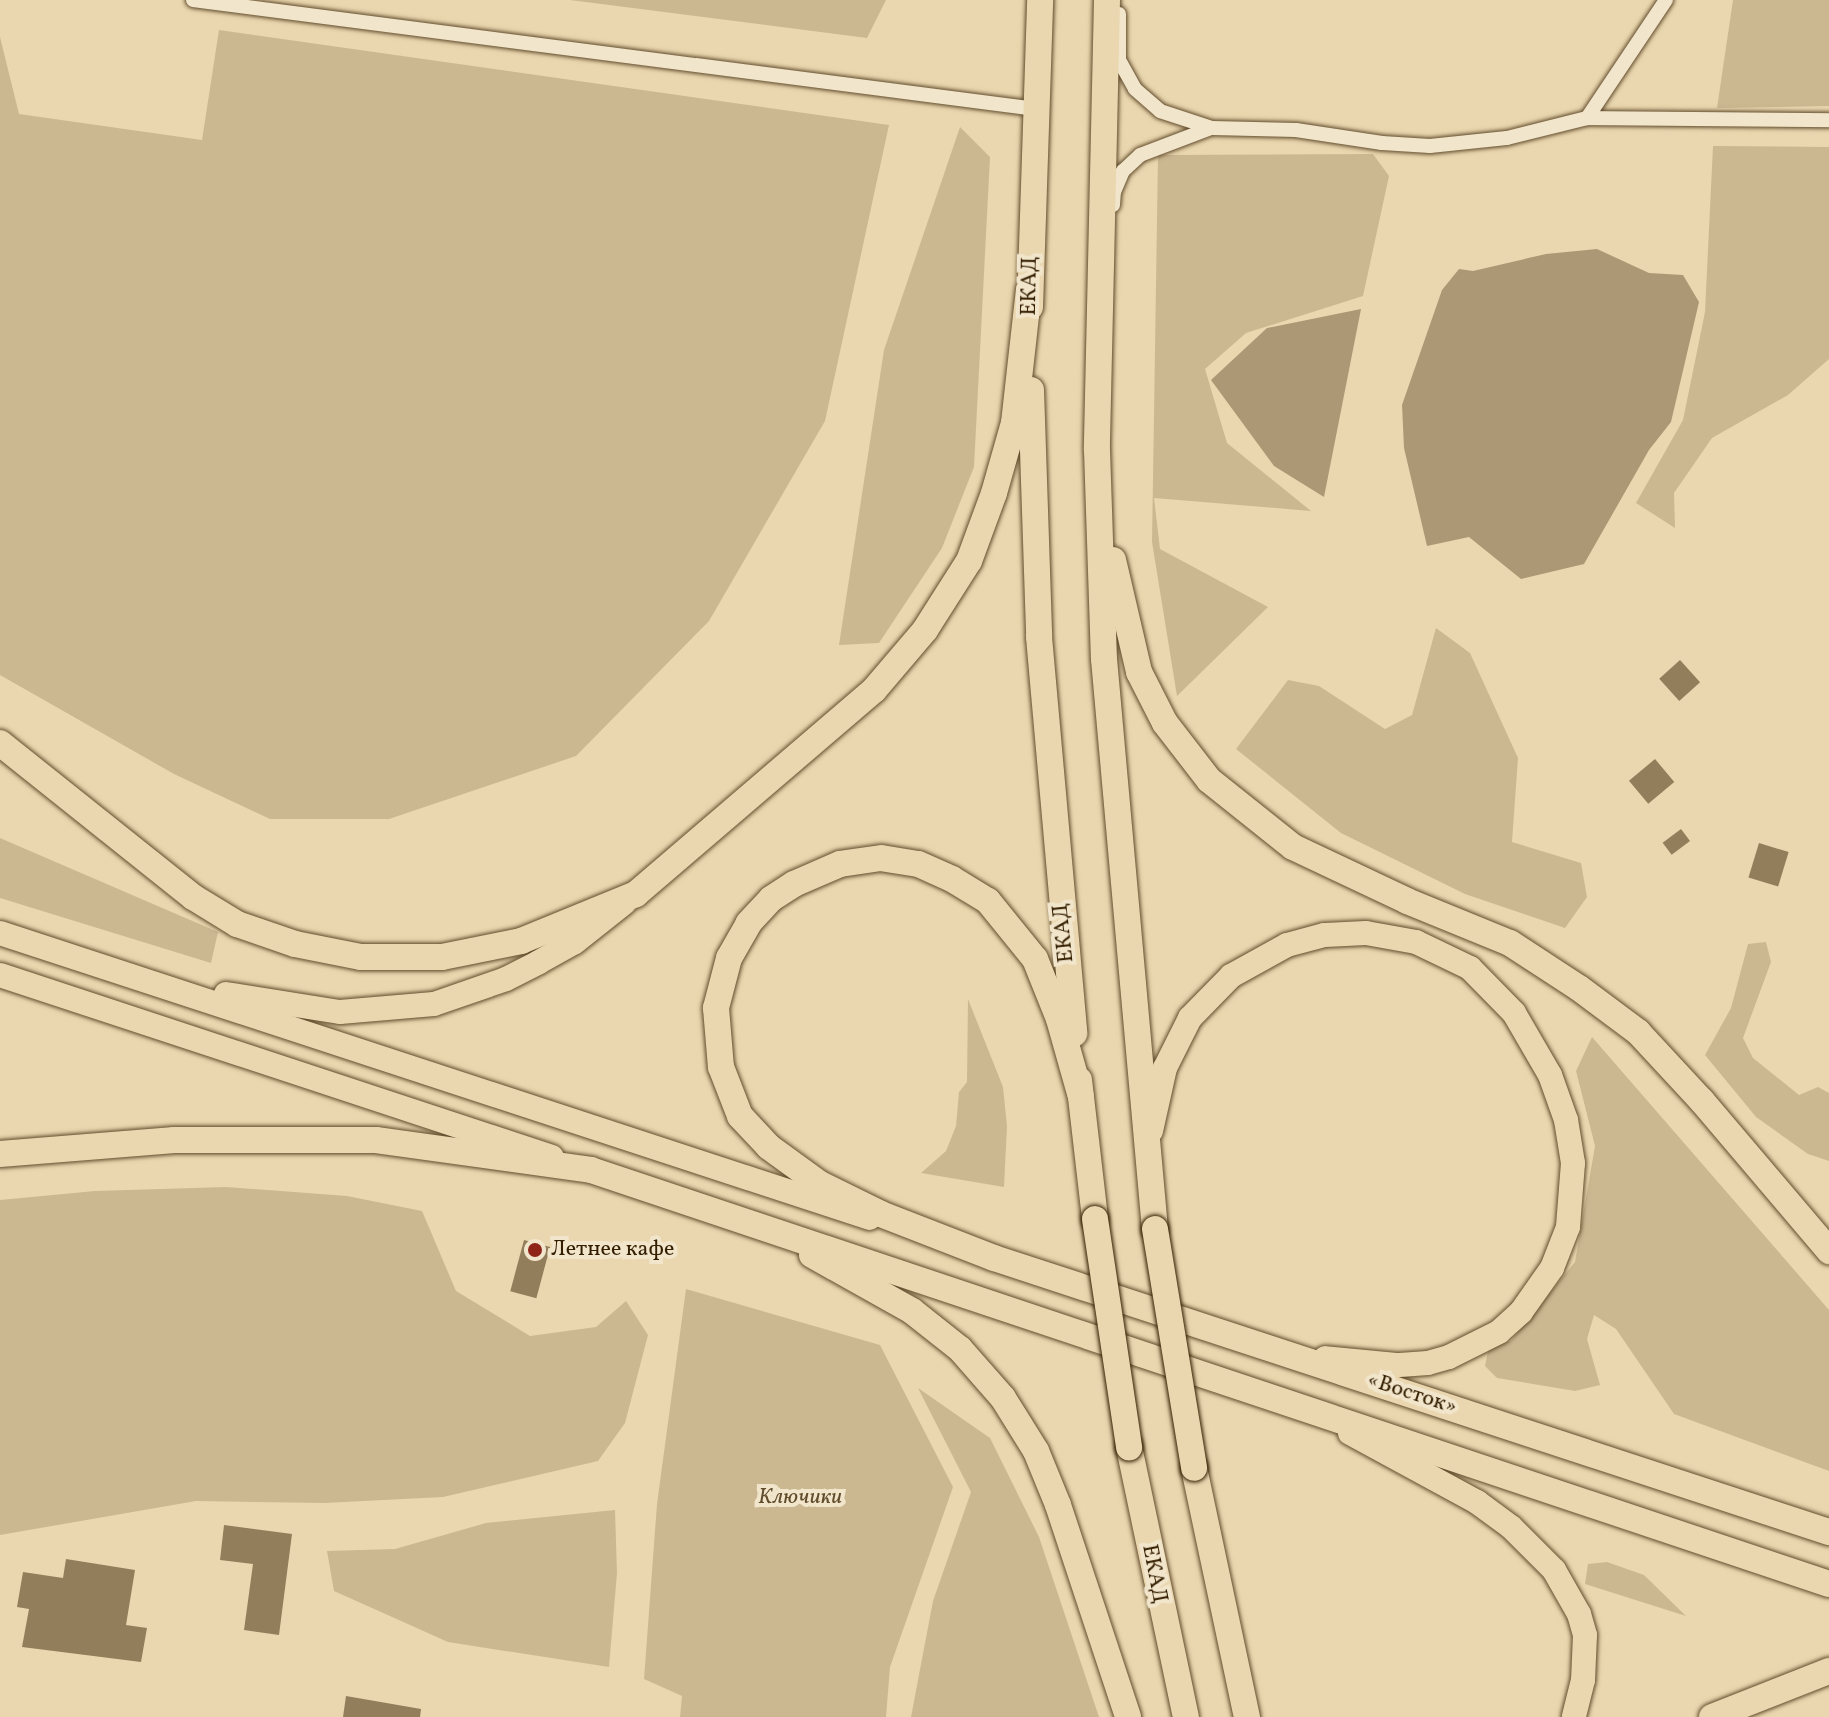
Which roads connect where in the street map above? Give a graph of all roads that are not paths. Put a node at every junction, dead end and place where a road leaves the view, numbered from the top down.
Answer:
1 (193, 0) edge
2 (1040, 0) edge
3 (1107, 0) edge
4 (1119, 0) edge
5 (1666, 0) edge
6 (1036, 109) junction
7 (1587, 118) junction
8 (1829, 120) edge
9 (1212, 128) junction
10 (1029, 290) junction
11 (1100, 342) junction
12 (1097, 450) junction
13 (0, 743) edge
14 (636, 894) junction
15 (0, 933) edge
16 (0, 975) edge
17 (152, 982) junction
18 (1081, 1097) junction
19 (0, 1154) edge
20 (591, 1170) junction
21 (1149, 1190) junction
22 (756, 1225) junction
23 (1829, 1251) edge
24 (994, 1258) junction
25 (1237, 1336) junction
26 (1247, 1392) junction
27 (1829, 1532) edge
28 (1829, 1584) edge
29 (1236, 1667) junction
30 (1829, 1671) edge
31 (1128, 1717) edge
32 (1186, 1717) edge
33 (1247, 1717) edge
34 (1257, 1717) edge
35 (1574, 1717) edge
36 (1712, 1717) edge

1 - 6 street
2 - 6 highway
3 - 11 highway
4 - 9 street
5 - 7 street
6 - 10 highway, ЕКАД
7 - 8 street
7 - 9 street
9 - 11 street
10 - 14 highway
10 - 18 highway, ЕКАД
11 - 12 highway
12 - 21 highway
12 - 23 highway
13 - 14 highway
14 - 17 main road
15 - 17 main road
16 - 20 main road
17 - 24 main road
18 - 24 highway, «Восток»
18 - 32 highway, ЕКАД, bridge
19 - 20 highway
20 - 22 highway
21 - 25 main road
21 - 29 highway, bridge
22 - 26 highway
22 - 31 highway
24 - 25 highway, «Восток»
25 - 27 highway, «Восток»
26 - 28 highway
26 - 35 main road
29 - 33 highway
29 - 34 main road
30 - 36 highway

